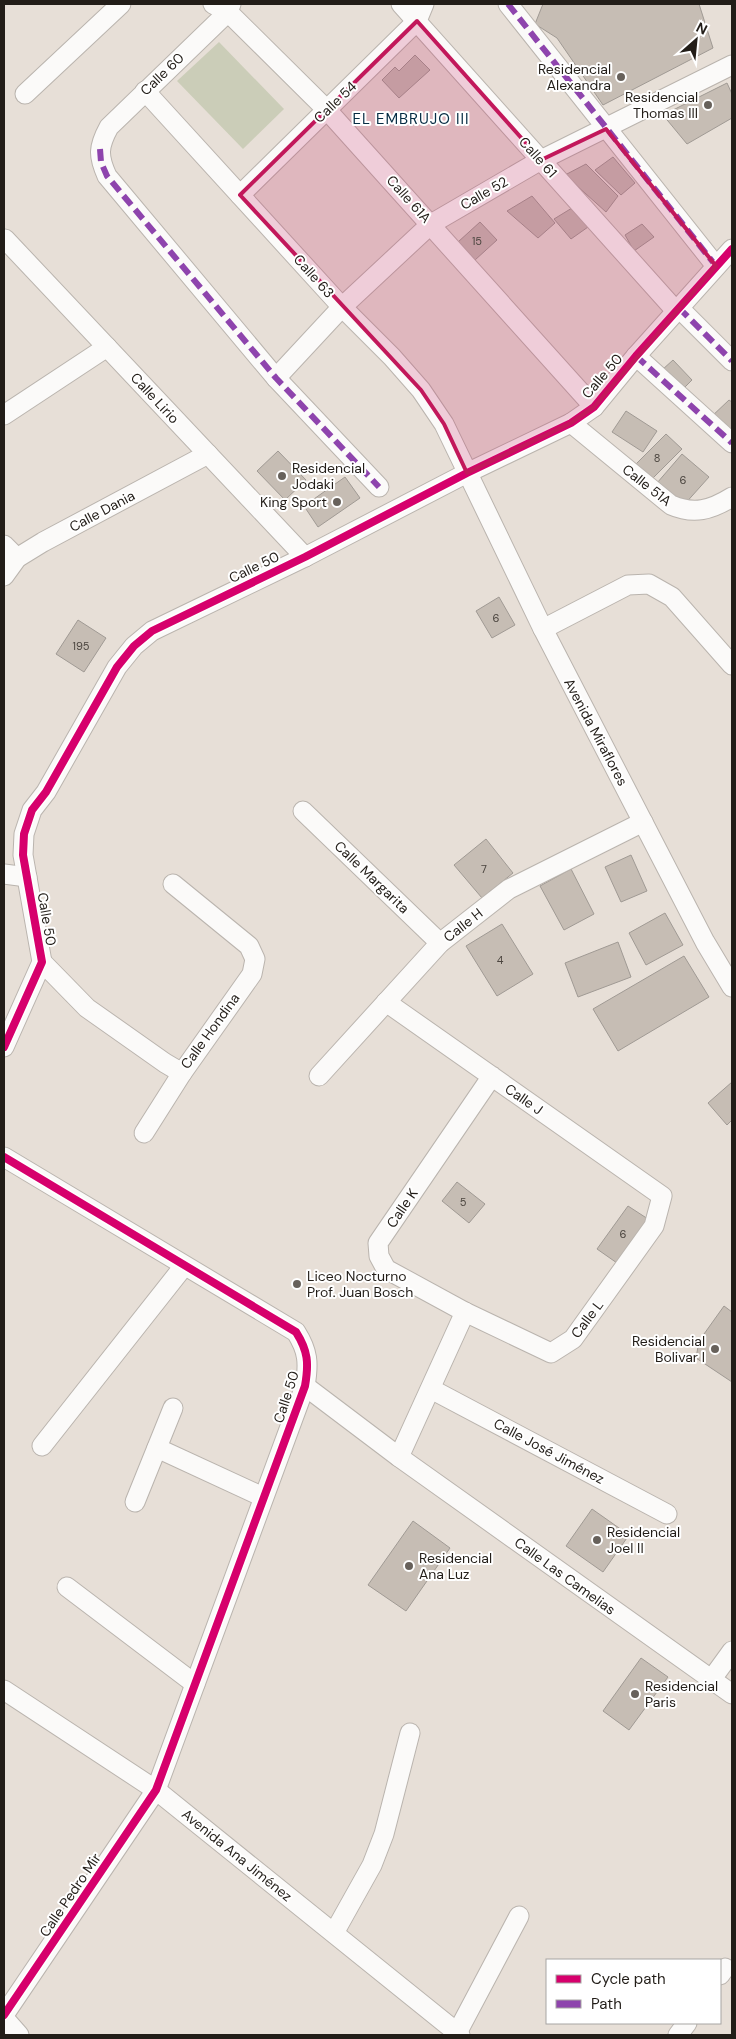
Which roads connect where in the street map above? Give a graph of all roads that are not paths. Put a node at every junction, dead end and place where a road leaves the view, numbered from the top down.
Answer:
1 (121, 4) edge
2 (401, 4) edge
3 (424, 4) edge
4 (508, 4) edge
5 (224, 6) edge
6 (417, 21) junction
7 (732, 65) edge
8 (145, 91) junction
9 (25, 94) dead end
10 (327, 110) junction
11 (606, 129) junction
12 (541, 160) junction
13 (240, 195) junction
14 (431, 224) junction
15 (5, 239) dead end
16 (732, 249) edge
17 (716, 266) junction
18 (342, 307) junction
19 (677, 310) junction
20 (107, 347) junction
21 (636, 356) junction
22 (732, 361) edge
23 (276, 378) junction
24 (594, 406) junction
25 (4, 415) edge
26 (571, 423) junction
27 (732, 443) edge
28 (208, 454) junction
29 (467, 473) junction
30 (379, 487) dead end
31 (732, 497) edge
32 (10, 552) edge
33 (305, 557) junction
34 (4, 576) edge
35 (542, 629) junction
36 (732, 665) edge
37 (303, 810) dead end
38 (643, 822) junction
39 (4, 874) edge
40 (27, 877) junction
41 (173, 884) dead end
42 (440, 943) junction
43 (42, 962) junction
44 (732, 987) edge
45 (386, 1002) junction
46 (4, 1047) edge
47 (182, 1073) junction
48 (319, 1076) dead end
49 (492, 1076) junction
50 (144, 1133) dead end
51 (4, 1157) edge
52 (662, 1196) joint
53 (184, 1266) junction
54 (465, 1312) junction
55 (305, 1386) junction
56 (431, 1388) junction
57 (173, 1408) dead end
58 (42, 1446) dead end
59 (157, 1448) junction
60 (399, 1457) junction
61 (263, 1496) junction
62 (135, 1502) dead end
63 (667, 1514) dead end
64 (67, 1587) dead end
65 (732, 1651) edge
66 (711, 1680) junction
67 (195, 1684) junction
68 (4, 1690) edge
69 (732, 1694) edge
70 (410, 1733) dead end
71 (156, 1790) junction
72 (519, 1916) dead end
73 (334, 1933) junction
74 (4, 2016) edge
75 (686, 2024) edge
76 (459, 2034) edge
77 (19, 2035) edge
78 (678, 2035) edge

1 - 9 street
2 - 6 street, Calle 61
3 - 6 street, Calle 54
4 - 11 street
5 - 8 street, Calle 60
5 - 10 street, Calle 61A
6 - 10 street, Calle 54
6 - 12 street, Calle 61
7 - 11 street, Calle 52
8 - 13 street, Calle 63
8 - 23 street, Calle 60
10 - 13 street, Calle 54
10 - 14 street, Calle 61A
11 - 12 street, Calle 52
11 - 17 street
12 - 14 street, Calle 52
12 - 19 street, Calle 61
13 - 18 street, Calle 63
14 - 18 street, Calle 52
14 - 24 street, Calle 61A
15 - 20 street, Calle Lirio
16 - 17 street, Calle 50
17 - 19 street, Calle 50
18 - 23 street, Calle 52
18 - 29 street, Calle 63
19 - 21 street, Calle 50
19 - 22 street, Calle 61
20 - 25 street
20 - 28 street, Calle Lirio
21 - 24 street, Calle 50
21 - 27 street
23 - 30 street
24 - 26 street, Calle 50
26 - 29 street, Calle 50
26 - 31 street, Calle 51A
28 - 32 street, Calle Dania
28 - 33 street, Calle Lirio
29 - 33 street, Calle 50
29 - 35 street, Avenida Miraflores
32 - 34 street, Calle Dania
33 - 40 street, Calle 50
35 - 36 street
35 - 38 street, Avenida Miraflores
37 - 42 street, Calle Margarita
38 - 42 street, Calle H
38 - 44 street, Avenida Miraflores
39 - 40 street
40 - 43 street, Calle 50
41 - 47 street, Calle Hondina
42 - 45 street, Calle H
43 - 46 street, Calle 50
43 - 47 street, Calle Hondina
45 - 48 street, Calle H
45 - 49 street, Calle J
47 - 50 street
49 - 52 street, Calle J
49 - 54 street, Calle K
51 - 53 street, Calle 50
52 - 54 street, Calle L
53 - 55 street, Calle 50
53 - 58 street
54 - 56 street
55 - 60 street, Calle Las Camelias
55 - 61 street, Calle 50
56 - 60 street
56 - 63 street, Calle José Jiménez
57 - 59 street
59 - 61 street
59 - 62 street
60 - 66 street, Calle Las Camelias
61 - 67 street, Calle 50
64 - 67 street
65 - 66 street
66 - 69 street, Calle Las Camelias
67 - 71 street, Calle 50
68 - 71 street, Avenida Ana Jiménez
70 - 73 street
71 - 73 street, Avenida Ana Jiménez
71 - 74 street, Calle Pedro Mir
72 - 76 street
73 - 76 street, Avenida Ana Jiménez
74 - 77 street
75 - 78 street

